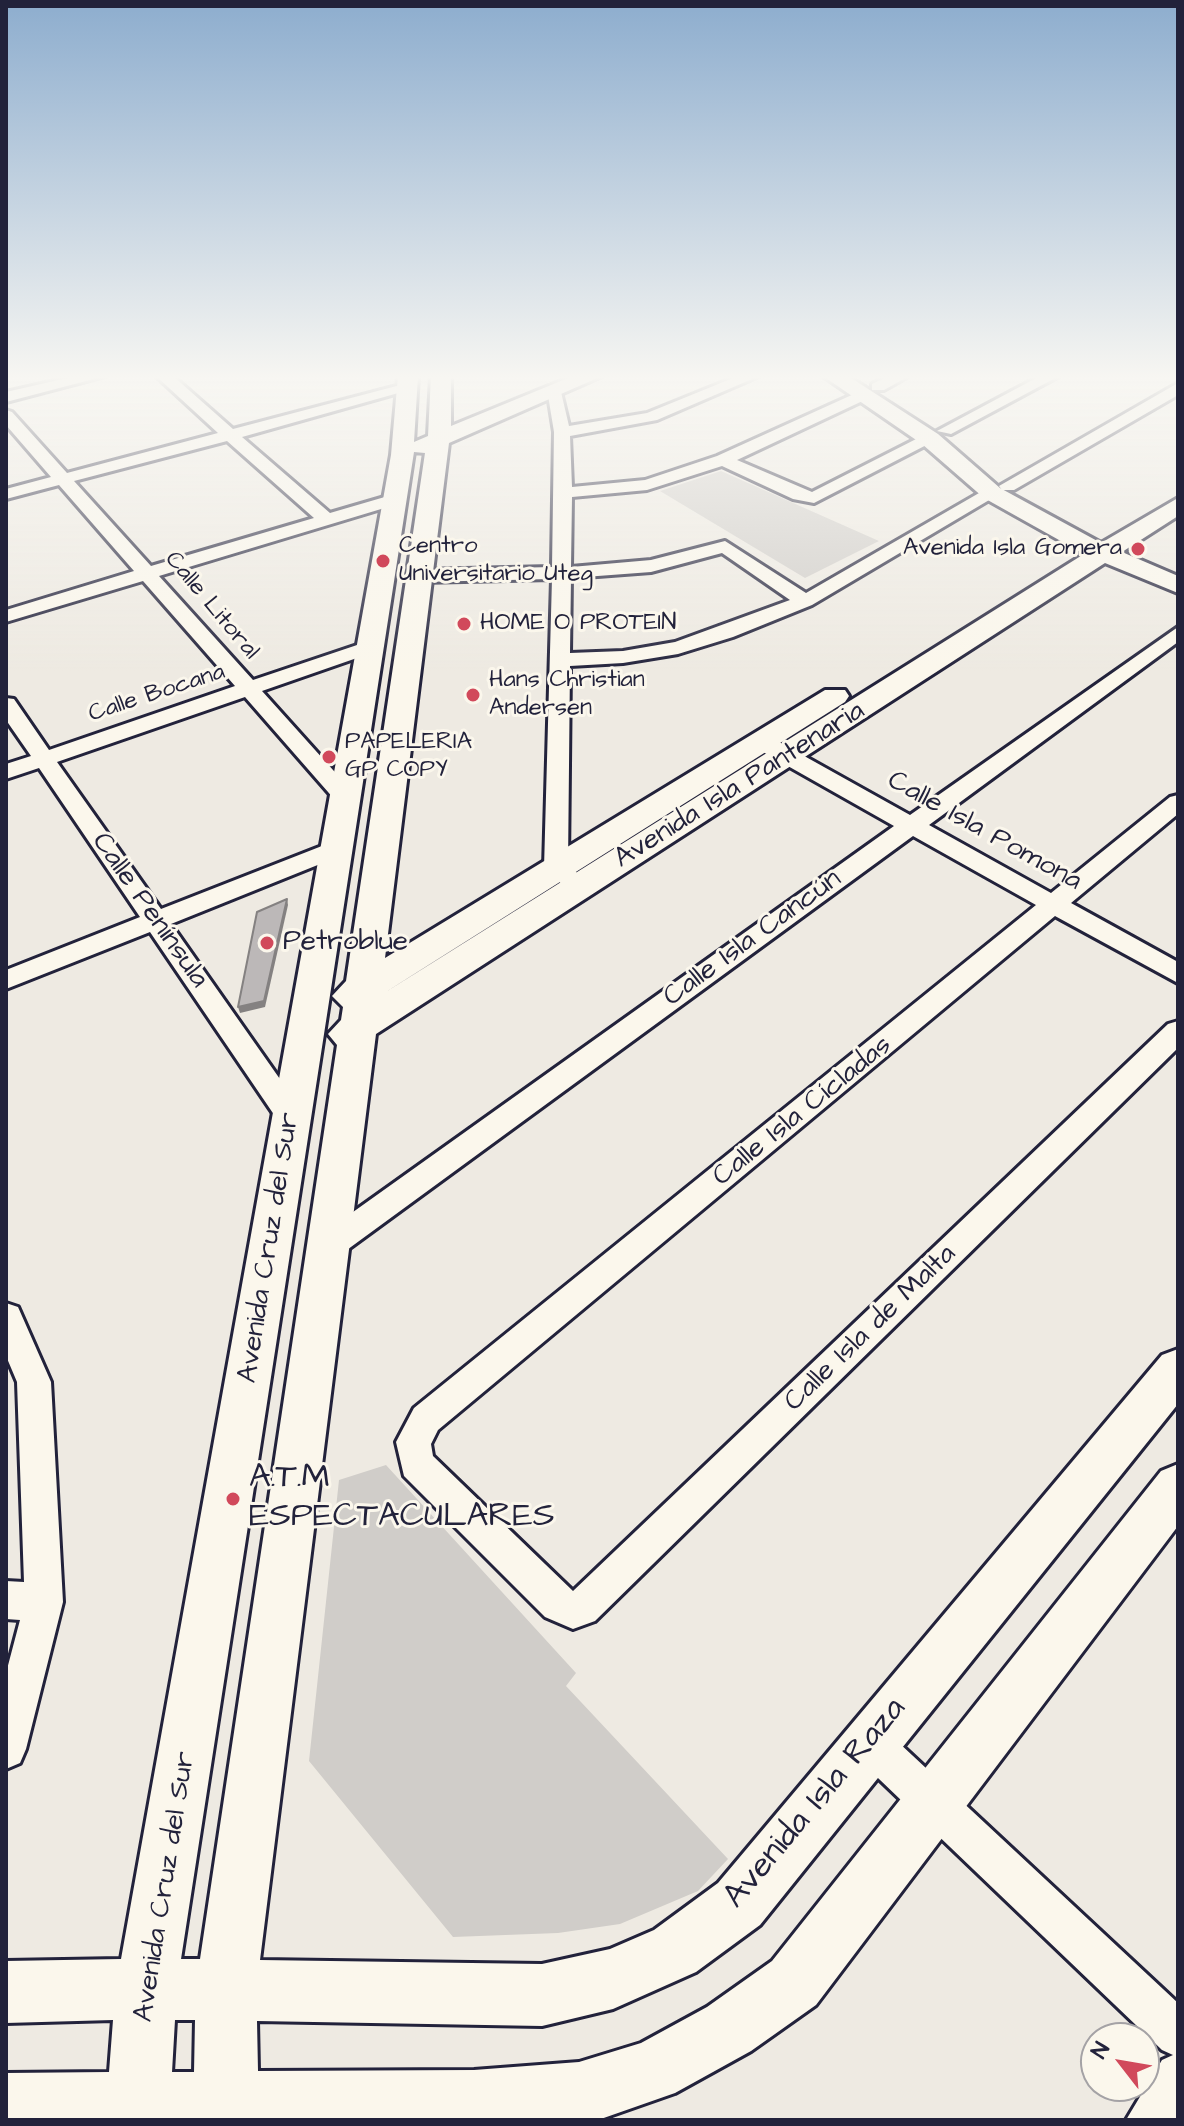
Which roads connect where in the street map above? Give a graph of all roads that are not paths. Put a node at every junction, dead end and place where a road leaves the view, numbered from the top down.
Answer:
1 (60, 475) edge
2 (73, 475) edge
3 (275, 475) edge
4 (402, 475) edge
5 (419, 475) edge
6 (563, 475) edge
7 (677, 475) edge
8 (757, 475) edge
9 (861, 475) edge
10 (983, 475) edge
11 (1026, 475) edge
12 (63, 478) junction
13 (1178, 485) edge
14 (1000, 490) junction
15 (563, 493) junction
16 (6, 494) edge
17 (395, 499) junction
18 (1178, 505) edge
19 (327, 520) junction
20 (1099, 545) junction
21 (1178, 572) edge
22 (149, 573) junction
23 (561, 575) junction
24 (420, 576) junction
25 (1178, 585) edge
26 (805, 601) junction
27 (6, 616) edge
28 (1178, 633) edge
29 (370, 647) junction
30 (561, 660) junction
31 (249, 691) junction
32 (6, 704) edge
33 (760, 741) junction
34 (788, 756) junction
35 (44, 759) junction
36 (6, 772) edge
37 (343, 795) junction
38 (1178, 802) edge
39 (911, 825) junction
40 (336, 849) junction
41 (556, 868) junction
42 (581, 887) junction
43 (1055, 906) junction
44 (156, 922) junction
45 (1178, 974) edge
46 (6, 980) edge
47 (362, 1006) junction
48 (1178, 1031) edge
49 (303, 1042) junction
50 (291, 1117) junction
51 (329, 1246) junction
52 (6, 1317) edge
53 (1178, 1369) edge
54 (1178, 1487) edge
55 (25, 1601) edge
56 (558, 1604) joint
57 (869, 1742) junction
58 (6, 1749) edge
59 (934, 1800) junction
60 (146, 1989) junction
61 (226, 1990) junction
62 (6, 1992) edge
63 (1178, 2034) edge
64 (1178, 2076) edge
65 (6, 2105) edge
66 (137, 2112) edge
67 (225, 2112) edge
68 (1150, 2120) edge

1 - 12 street, Calle Litoral
2 - 12 street
3 - 19 street
4 - 17 street, Avenida Cruz del Sur
5 - 24 street, Avenida Cruz del Sur
6 - 15 street
7 - 15 street
8 - 9 street
10 - 14 street
11 - 14 street
12 - 16 street
12 - 22 street, Calle Litoral
13 - 20 street, Avenida Isla Pantenaria
14 - 20 street
14 - 26 street
15 - 23 street
17 - 19 street
17 - 29 street, Avenida Cruz del Sur
18 - 20 street, Avenida Isla Pantenaria
19 - 22 street
20 - 21 street
20 - 25 street
20 - 33 street, Avenida Isla Pantenaria
20 - 34 street, Avenida Isla Pantenaria
22 - 27 street
22 - 31 street, Calle Litoral
23 - 24 street
23 - 26 street
23 - 30 street
24 - 47 street, Avenida Cruz del Sur
26 - 30 street
28 - 39 street, Calle Isla Cancún
29 - 31 street, Calle Bocana
29 - 37 street, Avenida Cruz del Sur
30 - 41 street
31 - 35 street, Calle Bocana
31 - 37 street, Calle Litoral
32 - 35 street, Calle Península
33 - 34 street, Calle Isla Pomona
33 - 41 street, Avenida Isla Pantenaria
34 - 39 street, Calle Isla Pomona
34 - 42 street, Avenida Isla Pantenaria
35 - 36 street, Calle Bocana
35 - 44 street, Calle Península
37 - 40 street, Avenida Cruz del Sur
38 - 43 street, Calle Isla Cícladas
39 - 43 street, Calle Isla Pomona
39 - 51 street, Calle Isla Cancún
40 - 44 street
40 - 49 street, Avenida Cruz del Sur
41 - 42 street
41 - 47 street, Avenida Isla Pantenaria
42 - 47 street, Avenida Isla Pantenaria
43 - 45 street, Calle Isla Pomona
43 - 56 street, Calle Isla Cícladas
44 - 46 street
44 - 50 street, Calle Península
47 - 49 street, Avenida Isla Pantenaria
47 - 51 street, Avenida Cruz del Sur
48 - 56 street, Calle Isla de Malta
49 - 50 street, Avenida Cruz del Sur
50 - 60 street, Avenida Cruz del Sur
51 - 61 street, Avenida Cruz del Sur
52 - 55 street
53 - 57 street, Avenida Isla Raza
54 - 59 street
55 - 58 street
57 - 59 street
57 - 61 street, Avenida Isla Raza
59 - 63 street
59 - 67 street
60 - 61 street, Avenida Isla Raza
60 - 62 street, Avenida Isla Raza
60 - 66 street, Avenida Cruz del Sur
61 - 67 street, Avenida Cruz del Sur
64 - 68 street
65 - 66 street
66 - 67 street

